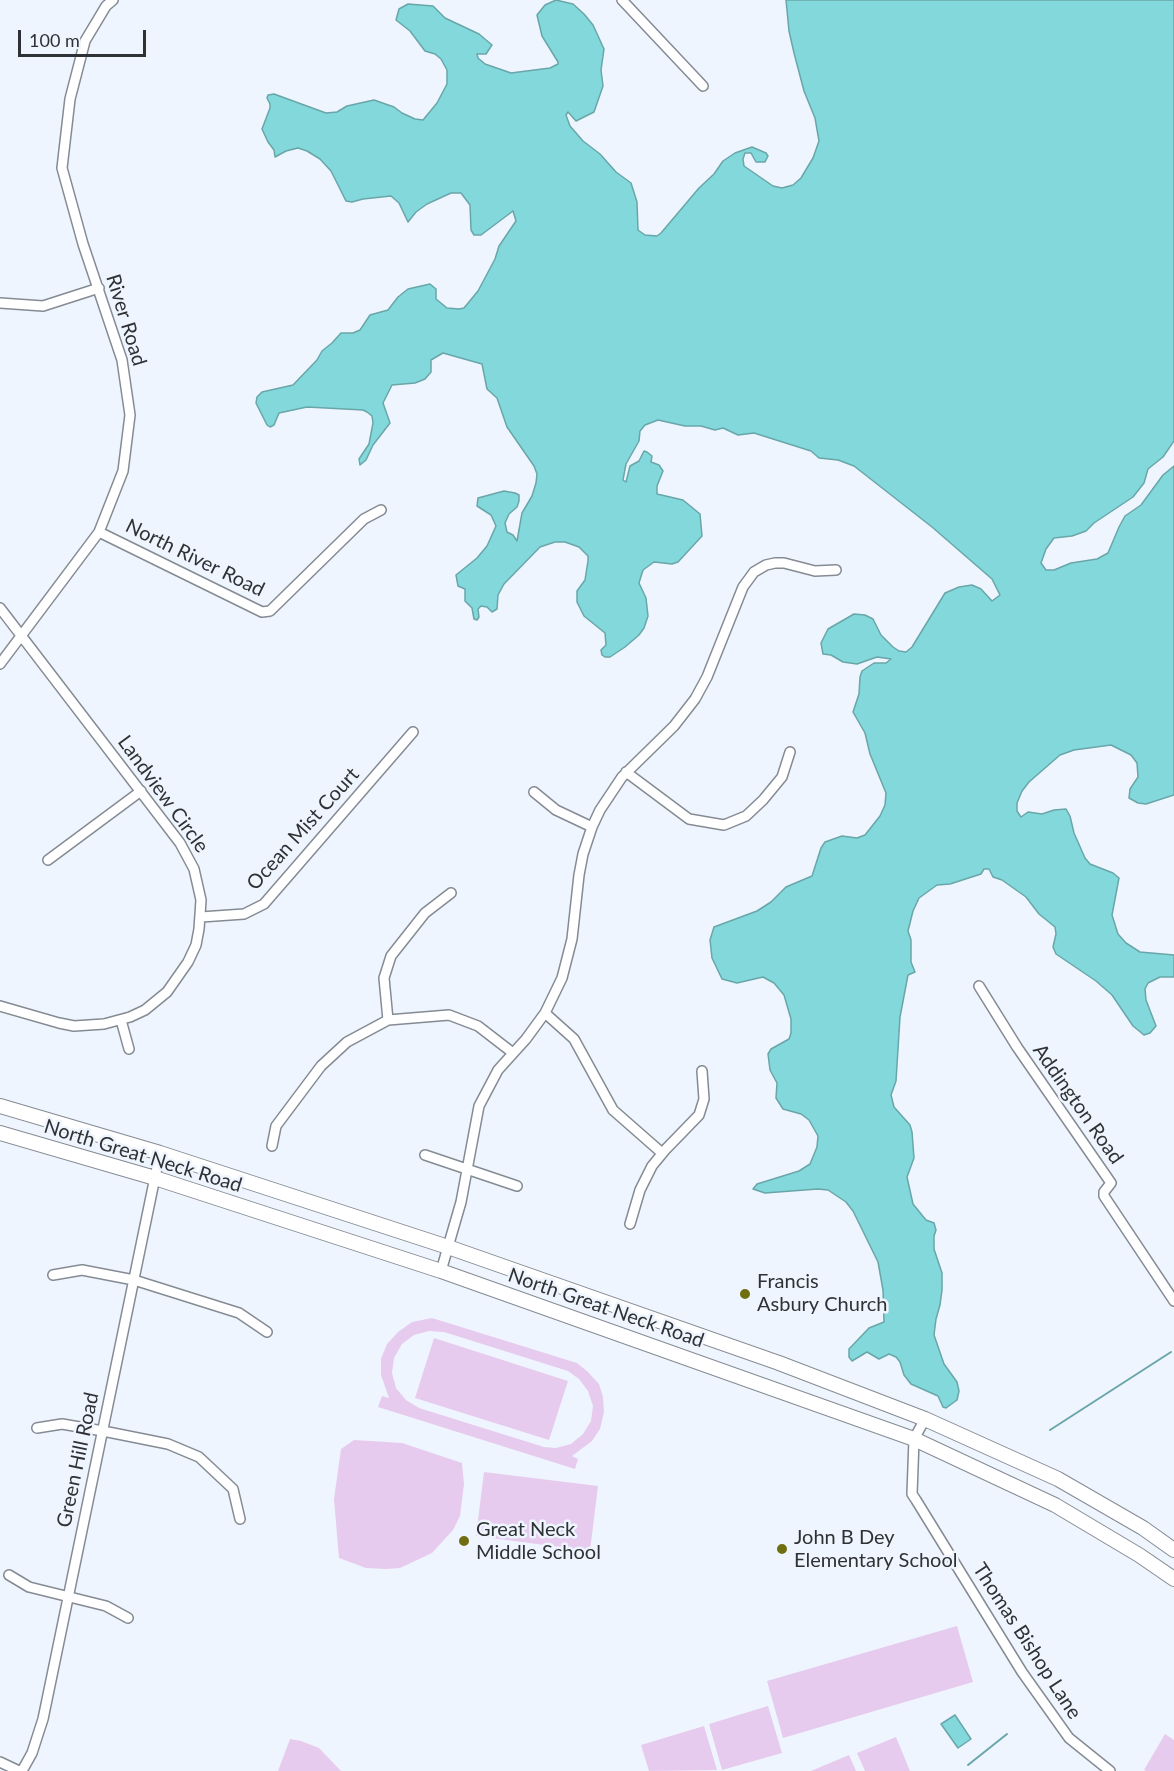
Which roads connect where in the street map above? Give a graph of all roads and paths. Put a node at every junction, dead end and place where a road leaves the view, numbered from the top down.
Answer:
1 (113, 0) edge
2 (622, 0) edge
3 (703, 86) dead end
4 (99, 288) junction
5 (0, 303) edge
6 (381, 510) dead end
7 (99, 532) junction
8 (836, 570) dead end
9 (0, 608) edge
10 (22, 636) junction
11 (0, 664) edge
12 (413, 732) dead end
13 (790, 752) dead end
14 (626, 772) junction
15 (141, 791) junction
16 (534, 792) dead end
17 (592, 826) junction
18 (48, 860) dead end
19 (451, 893) dead end
20 (201, 917) junction
21 (979, 986) dead end
22 (0, 1006) edge
23 (545, 1013) junction
24 (121, 1020) junction
25 (388, 1020) junction
26 (129, 1049) dead end
27 (513, 1053) junction
28 (702, 1071) dead end
29 (0, 1106) edge
30 (0, 1133) edge
31 (272, 1146) dead end
32 (160, 1153) junction
33 (662, 1153) junction
34 (425, 1155) dead end
35 (468, 1169) junction
36 (155, 1178) junction
37 (517, 1186) dead end
38 (630, 1224) dead end
39 (448, 1247) junction
40 (441, 1271) junction
41 (53, 1275) dead end
42 (134, 1280) junction
43 (1174, 1301) edge
44 (267, 1332) dead end
45 (925, 1419) junction
46 (37, 1428) dead end
47 (103, 1431) junction
48 (914, 1439) junction
49 (240, 1519) dead end
50 (1174, 1550) edge
51 (9, 1575) dead end
52 (1174, 1579) edge
53 (69, 1596) junction
54 (128, 1618) dead end
55 (0, 1762) edge
56 (21, 1771) edge
57 (1110, 1771) edge

1 - 4 street, River Road
2 - 3 street
4 - 5 street
4 - 7 street, River Road
6 - 7 street, North River Road
7 - 10 street, River Road
8 - 14 street
9 - 10 street, Landview Circle
10 - 11 street, River Road
10 - 15 street, Landview Circle
12 - 20 street, Ocean Mist Court
13 - 14 street
14 - 17 street
15 - 18 street
15 - 20 street, Landview Circle
16 - 17 street
17 - 23 street
19 - 25 street
20 - 24 street, Landview Circle
21 - 43 street, Addington Road
22 - 24 street, Landview Circle
23 - 27 street
23 - 33 street
24 - 26 street
25 - 27 street
25 - 31 street
27 - 35 street
28 - 33 street
29 - 32 main road, North Great Neck Road
30 - 36 main road, North Great Neck Road
32 - 36 street, Green Hill Road
32 - 39 main road, North Great Neck Road
33 - 38 street
34 - 35 street
35 - 37 street
35 - 39 street
36 - 40 main road, North Great Neck Road
36 - 42 street, Green Hill Road
39 - 40 street
39 - 45 main road, North Great Neck Road
40 - 48 main road, North Great Neck Road
41 - 42 street
42 - 44 street
42 - 47 street, Green Hill Road
45 - 48 street, Thomas Bishop Lane
45 - 50 main road, North Great Neck Road
46 - 47 street
47 - 49 street
47 - 53 street, Green Hill Road
48 - 52 main road, North Great Neck Road
48 - 57 street, Thomas Bishop Lane
51 - 53 street
53 - 54 street
53 - 56 street, Green Hill Road
55 - 56 street

